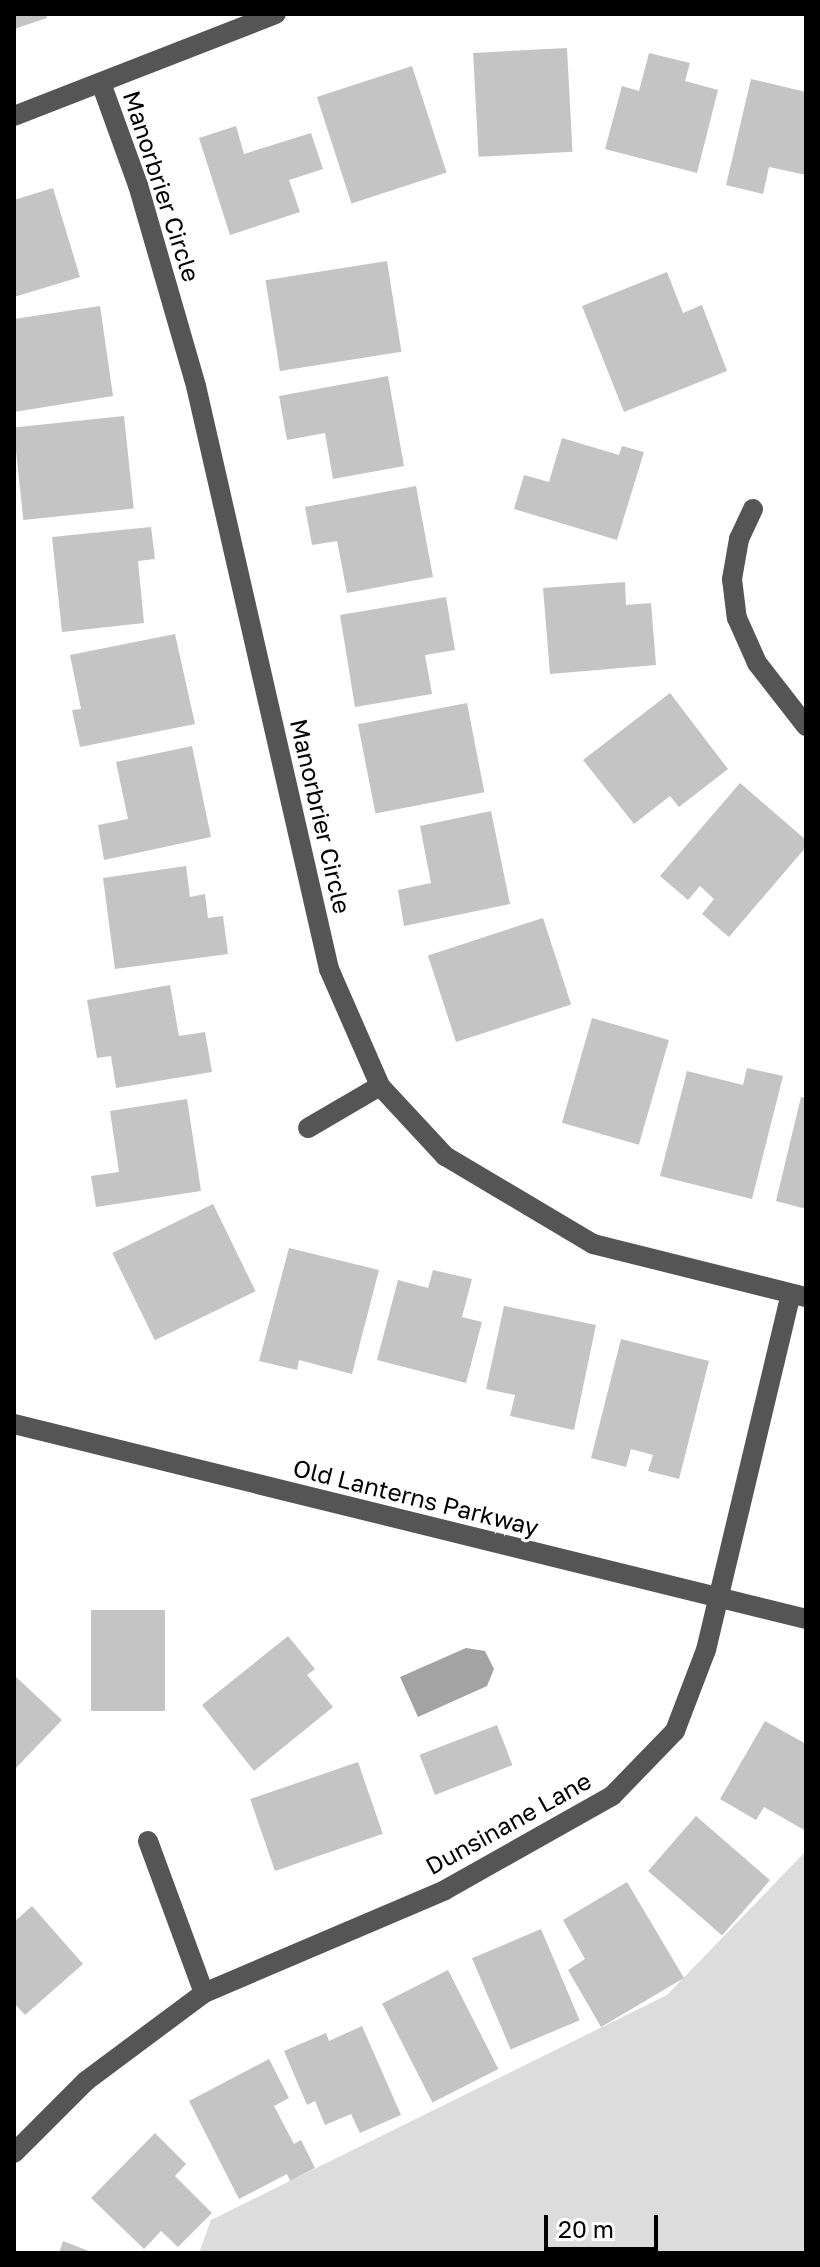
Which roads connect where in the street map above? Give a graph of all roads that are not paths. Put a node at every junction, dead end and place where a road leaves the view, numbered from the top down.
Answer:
1 (276, 14) edge
2 (101, 83) junction
3 (14, 116) edge
4 (753, 509) dead end
5 (806, 726) edge
6 (380, 1086) junction
7 (308, 1128) dead end
8 (799, 1296) edge
9 (14, 1424) edge
10 (718, 1598) junction
11 (806, 1619) edge
12 (148, 1841) dead end
13 (204, 1993) junction
14 (14, 2153) edge

1 - 2 street, Manorbrier Circle
2 - 3 street, Manorbrier Circle
2 - 6 street, Manorbrier Circle
4 - 5 street
6 - 7 street
6 - 8 street, Manorbrier Circle
8 - 10 street, Dunsinane Lane
9 - 10 street, Old Lanterns Parkway
10 - 11 street, Old Lanterns Parkway
10 - 13 street, Dunsinane Lane
12 - 13 street
13 - 14 street, Dunsinane Lane

